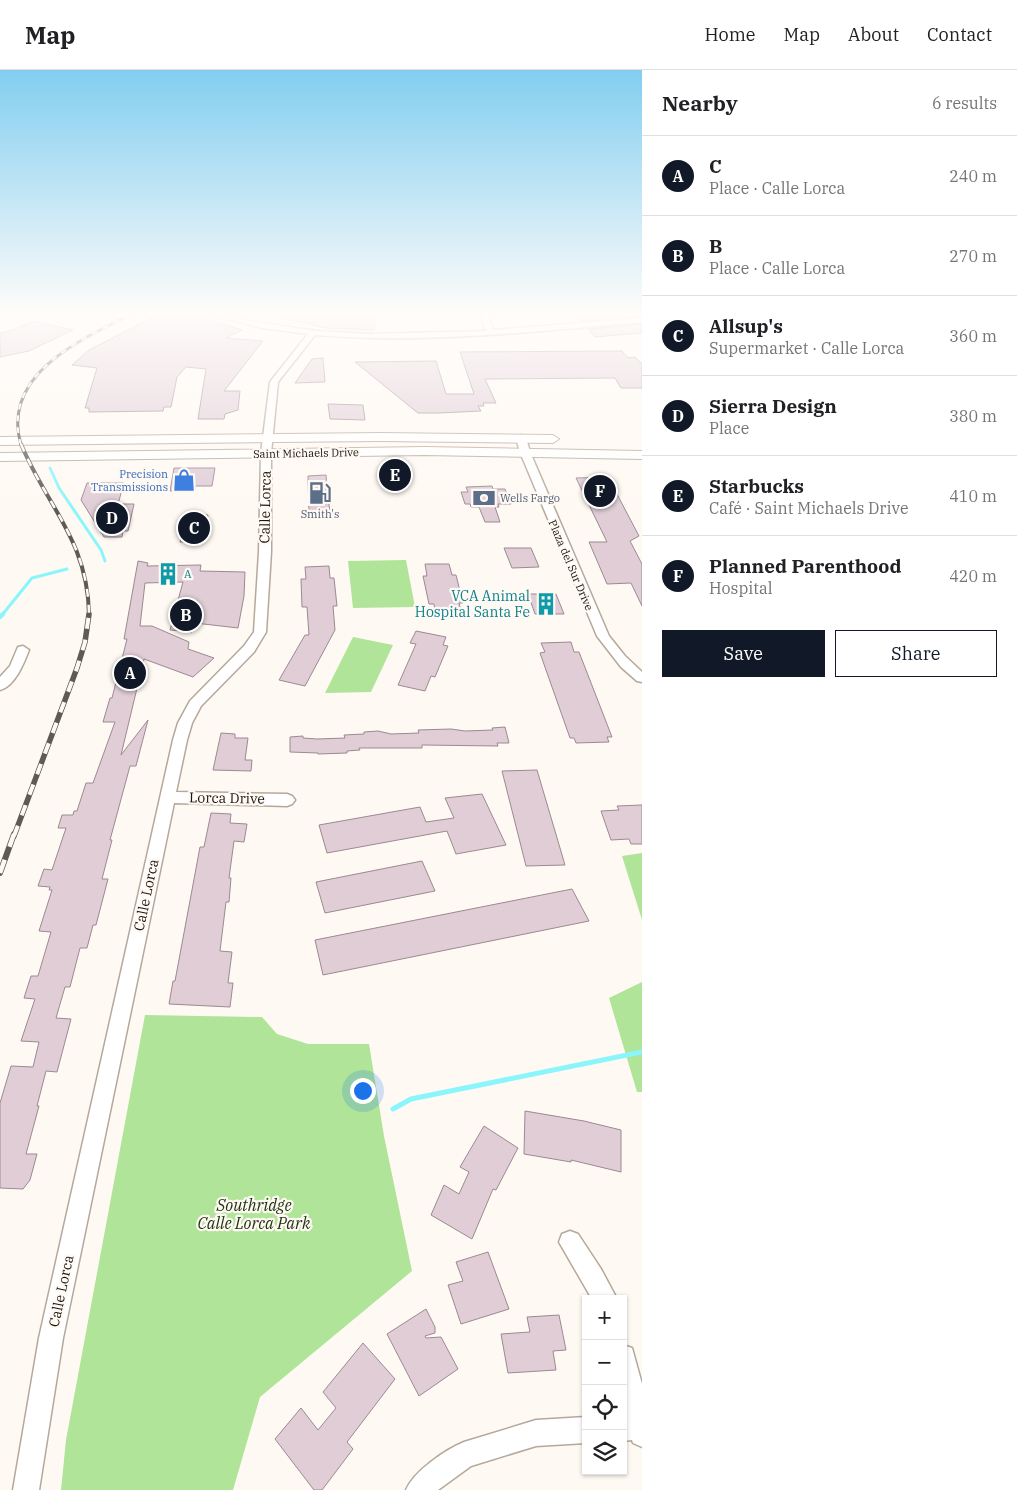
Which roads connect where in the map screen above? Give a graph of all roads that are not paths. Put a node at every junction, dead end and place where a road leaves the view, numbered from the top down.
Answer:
1 (276, 379) edge
2 (521, 438) junction
3 (569, 440) dead end
4 (0, 441) edge
5 (267, 446) junction
6 (525, 452) junction
7 (642, 455) edge
8 (0, 456) edge
9 (23, 650) dead end
10 (642, 678) edge
11 (0, 686) edge
12 (168, 797) junction
13 (287, 800) dead end
14 (570, 1242) dead end
15 (603, 1295) edge
16 (627, 1381) edge
17 (635, 1429) edge
18 (582, 1430) edge
19 (26, 1490) edge
20 (420, 1490) edge

1 - 5 street, Calle Lorca
2 - 3 main road, Saint Michaels Drive
2 - 5 main road, Saint Michaels Drive
2 - 6 street, Plaza del Sur Drive
4 - 5 main road, Saint Michaels Drive
5 - 6 main road, Saint Michaels Drive
5 - 8 main road, Saint Michaels Drive
5 - 12 street, Calle Lorca
6 - 7 main road, Saint Michaels Drive
6 - 10 street, Plaza del Sur Drive
9 - 11 street
12 - 13 street, Lorca Drive
12 - 19 street, Calle Lorca
14 - 15 street
16 - 17 street
18 - 20 street

